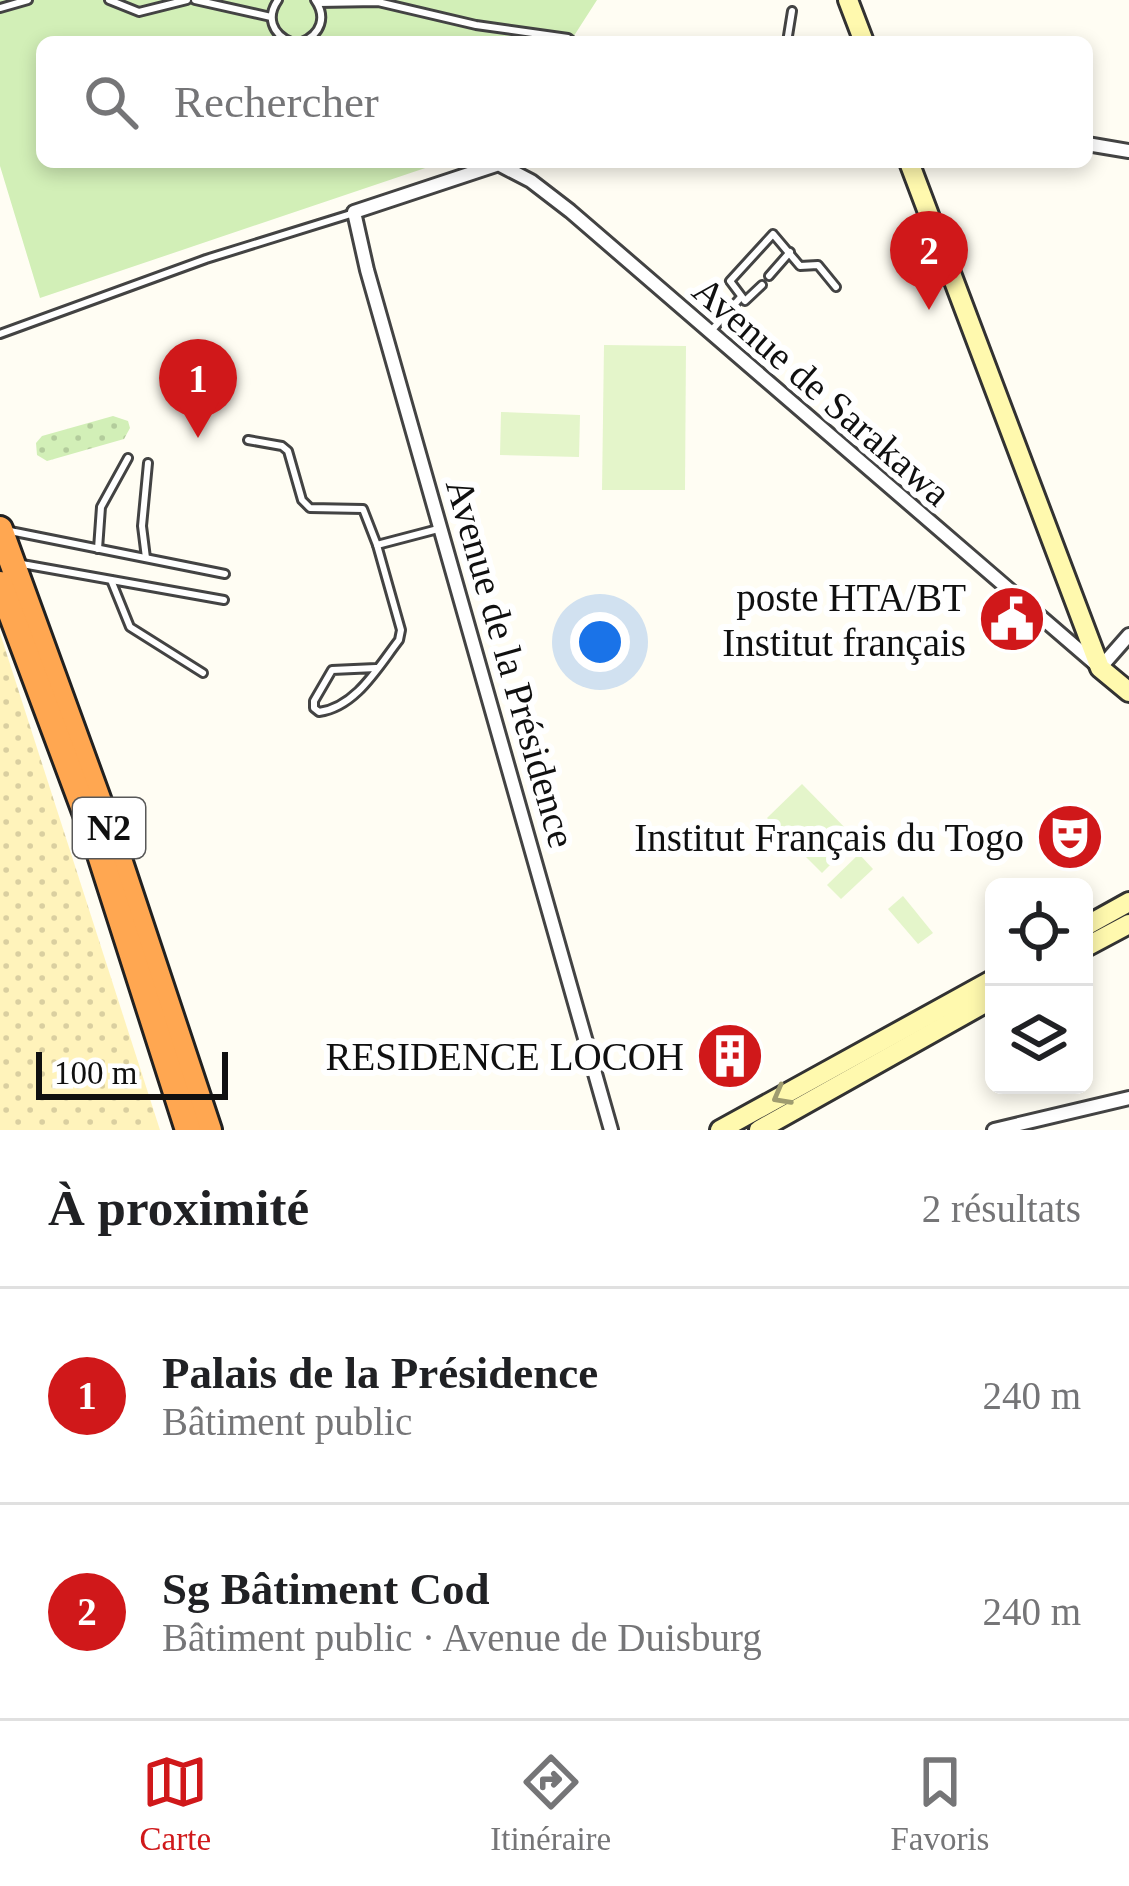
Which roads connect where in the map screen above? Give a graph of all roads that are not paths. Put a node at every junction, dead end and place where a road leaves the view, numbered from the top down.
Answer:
1 (28, 0) edge
2 (110, 0) edge
3 (191, 0) edge
4 (278, 0) edge
5 (848, 0) edge
6 (317, 2) edge
7 (0, 8) edge
8 (792, 11) dead end
9 (271, 17) junction
10 (282, 36) edge
11 (315, 36) edge
12 (554, 36) edge
13 (788, 36) edge
14 (862, 36) edge
15 (1093, 145) edge
16 (1129, 151) edge
17 (491, 168) edge
18 (510, 168) edge
19 (910, 168) edge
20 (354, 212) junction
21 (790, 252) junction
22 (769, 276) dead end
23 (762, 284) dead end
24 (836, 287) dead end
25 (741, 297) junction
26 (0, 334) edge
27 (708, 334) junction
28 (248, 440) dead end
29 (128, 458) dead end
30 (148, 463) dead end
31 (442, 528) junction
32 (0, 529) edge
33 (377, 544) junction
34 (98, 549) junction
35 (146, 558) junction
36 (6, 573) edge
37 (225, 574) dead end
38 (111, 580) junction
39 (224, 600) dead end
40 (1129, 634) edge
41 (376, 668) junction
42 (1100, 668) junction
43 (203, 674) dead end
44 (1129, 692) edge
45 (1129, 902) edge
46 (1093, 922) edge
47 (1129, 924) edge
48 (1093, 944) edge
49 (985, 993) edge
50 (958, 1008) junction
51 (1129, 1098) edge
52 (188, 1130) edge
53 (209, 1130) edge
54 (610, 1130) edge
55 (720, 1130) edge
56 (759, 1130) edge
57 (994, 1130) edge

1 - 7 lane
2 - 3 lane
3 - 9 lane
4 - 9 lane
5 - 14 street
6 - 11 lane
6 - 12 lane
8 - 13 lane
9 - 10 lane
15 - 16 street
17 - 20 street
18 - 27 street, Avenue de Sarakawa
19 - 42 street
20 - 26 lane
20 - 31 street, Avenue de la Présidence
21 - 22 lane
21 - 24 lane
21 - 25 lane
23 - 25 lane
25 - 27 lane
27 - 42 street, Avenue de Sarakawa
28 - 33 lane
29 - 34 lane
30 - 35 lane
31 - 33 lane
31 - 54 street, Avenue de la Présidence
32 - 34 lane
32 - 36 highway, N2
33 - 41 lane
34 - 35 lane
35 - 37 lane
36 - 38 lane
36 - 52 highway, N2
36 - 53 highway, N2
38 - 39 lane
38 - 43 lane
40 - 42 street
41 - 41 lane
42 - 44 street
45 - 46 street
47 - 48 street
49 - 50 street
50 -> 55 street
50 - 56 street
51 - 57 street

